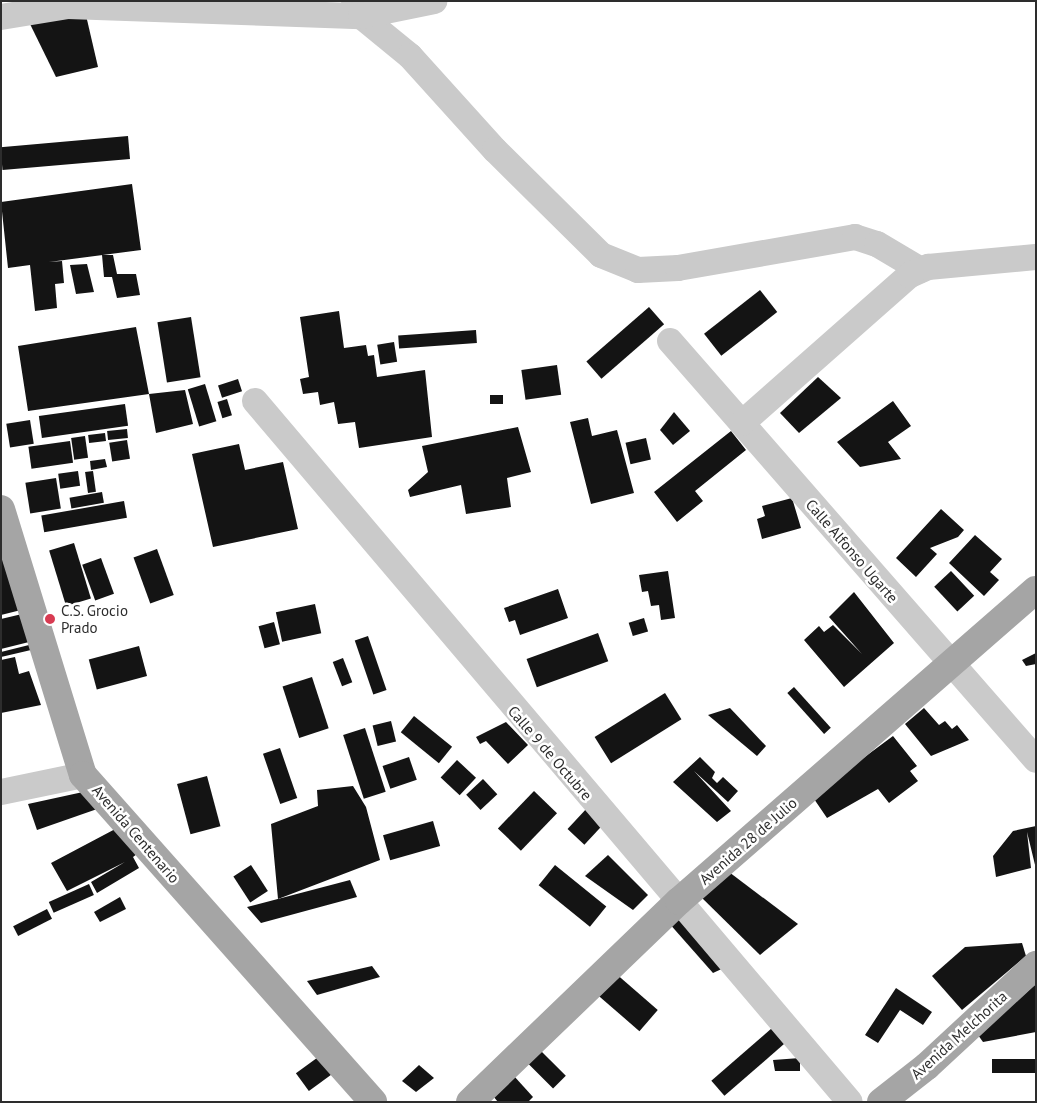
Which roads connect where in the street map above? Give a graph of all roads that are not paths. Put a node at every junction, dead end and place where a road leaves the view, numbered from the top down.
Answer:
1 (434, 1) edge
2 (358, 8) edge
3 (1, 17) edge
4 (1036, 257) edge
5 (921, 270) junction
6 (670, 341) dead end
7 (255, 402) dead end
8 (742, 423) junction
9 (1, 509) edge
10 (1036, 590) edge
11 (952, 665) junction
12 (1036, 760) edge
13 (84, 775) junction
14 (1, 792) edge
15 (679, 901) junction
16 (1036, 965) edge
17 (373, 1102) edge
18 (470, 1102) edge
19 (850, 1102) edge
20 (881, 1102) edge

1 - 2 street
2 - 3 street
2 - 5 street
4 - 5 street
5 - 8 street
6 - 8 street, Calle Alfonso Ugarte
7 - 15 street, Calle 9 de Octubre
8 - 11 street, Calle Alfonso Ugarte
9 - 13 main road, Avenida Centenario
10 - 11 main road, Avenida 28 de Julio
11 - 12 street, Calle Alfonso Ugarte
11 - 15 main road, Avenida 28 de Julio
13 - 14 street
13 - 17 main road, Avenida Centenario
15 - 18 main road, Avenida 28 de Julio
15 - 19 street, Calle 9 de Octubre
16 - 20 main road, Avenida Melchorita

